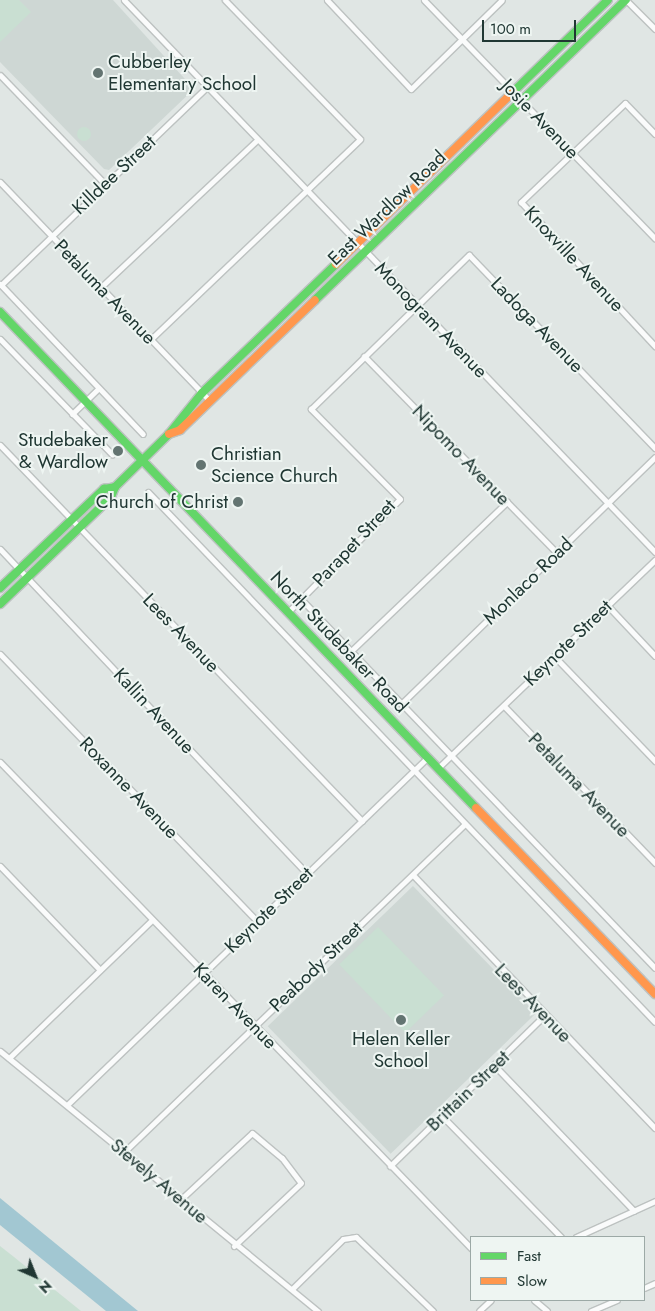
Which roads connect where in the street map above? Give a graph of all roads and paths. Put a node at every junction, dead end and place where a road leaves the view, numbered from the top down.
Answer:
1 (124, 0) edge
2 (225, 0) edge
3 (327, 0) edge
4 (424, 0) edge
5 (502, 0) edge
6 (608, 0) edge
7 (626, 0) edge
8 (655, 29) edge
9 (462, 39) junction
10 (0, 75) edge
11 (207, 87) junction
12 (514, 91) junction
13 (522, 100) junction
14 (655, 134) edge
15 (257, 140) junction
16 (572, 152) junction
17 (0, 182) edge
18 (105, 184) junction
19 (306, 190) junction
20 (51, 235) junction
21 (655, 238) edge
22 (357, 243) junction
23 (365, 251) junction
24 (1, 285) edge
25 (101, 287) junction
26 (416, 305) junction
27 (0, 312) edge
28 (0, 338) edge
29 (151, 339) junction
30 (655, 346) edge
31 (364, 356) junction
32 (99, 388) junction
33 (202, 392) junction
34 (86, 401) junction
35 (210, 401) junction
36 (72, 414) junction
37 (143, 434) dead end
38 (169, 434) junction
39 (0, 445) edge
40 (655, 448) edge
41 (112, 454) dead end
42 (655, 457) edge
43 (143, 460) junction
44 (115, 487) junction
45 (148, 492) dead end
46 (507, 502) junction
47 (608, 503) junction
48 (71, 519) junction
49 (79, 527) junction
50 (0, 549) edge
51 (655, 552) edge
52 (557, 553) junction
53 (655, 560) edge
54 (20, 569) junction
55 (28, 577) junction
56 (0, 588) edge
57 (301, 599) junction
58 (0, 604) edge
59 (607, 605) junction
60 (288, 612) junction
61 (352, 651) junction
62 (0, 654) edge
63 (554, 656) junction
64 (655, 656) edge
65 (401, 704) junction
66 (504, 706) junction
67 (451, 756) junction
68 (428, 757) junction
69 (655, 761) edge
70 (0, 762) edge
71 (438, 768) junction
72 (414, 771) junction
73 (362, 821) junction
74 (466, 824) junction
75 (655, 863) edge
76 (0, 866) edge
77 (307, 874) junction
78 (413, 875) junction
79 (152, 920) junction
80 (258, 922) junction
81 (655, 968) edge
82 (100, 970) junction
83 (204, 973) junction
84 (655, 994) edge
85 (545, 1016) junction
86 (655, 1022) edge
87 (254, 1026) junction
88 (0, 1051) edge
89 (9, 1058) junction
90 (494, 1065) junction
91 (68, 1104) junction
92 (442, 1116) junction
93 (655, 1128) edge
94 (124, 1152) junction
95 (390, 1166) junction
96 (180, 1200) junction
97 (655, 1201) edge
98 (634, 1211) junction
99 (561, 1236) edge
100 (578, 1236) edge
101 (234, 1246) junction
102 (470, 1247) edge
103 (292, 1289) junction
104 (490, 1301) edge
105 (535, 1301) edge
106 (615, 1301) edge
107 (318, 1311) edge
108 (432, 1311) edge
109 (479, 1311) edge
110 (547, 1311) edge
111 (591, 1311) edge

1 - 11 street, Monogram Avenue
2 - 19 street
3 - 9 street
4 - 9 street, Josie Avenue
5 - 9 street
6 - 12 main road, East Wardlow Road
7 - 8 street
7 - 13 main road, East Wardlow Road
9 - 12 street, Josie Avenue
10 - 18 street
11 - 15 street, Monogram Avenue
11 - 18 street, Killdee Street
12 - 13 street, Josie Avenue
12 - 22 main road, East Wardlow Road
13 - 16 street, Josie Avenue
13 - 23 main road, East Wardlow Road
14 - 16 street
15 - 19 street, Monogram Avenue
15 - 25 street
16 - 21 street, Josie Avenue
16 - 30 street, Knoxville Avenue
17 - 20 street, Petaluma Avenue
18 - 20 street, Killdee Street
19 - 22 street, Monogram Avenue
19 - 29 street
20 - 24 street, Killdee Street
20 - 25 street, Petaluma Avenue
22 - 23 street, Monogram Avenue
22 - 33 main road, East Wardlow Road
23 - 26 street, Monogram Avenue
23 - 35 main road, East Wardlow Road
24 - 32 street
25 - 29 street, Petaluma Avenue
26 - 31 street, Parapet Street
26 - 40 street, Ladoga Avenue
26 - 47 street, Monogram Avenue
27 - 34 main road, North Studebaker Road
28 - 36 street
29 - 33 street, Petaluma Avenue
31 - 46 street, Nipomo Avenue
31 - 57 street, Parapet Street
32 - 34 street
32 - 37 street
33 - 35 street, Petaluma Avenue
33 - 38 main road, East Wardlow Road
34 - 36 street
34 - 43 main road, North Studebaker Road
35 - 38 main road, East Wardlow Road
36 - 41 street
38 - 43 main road, East Wardlow Road
39 - 48 street, Lees Avenue
42 - 47 street, Monlaco Road
43 - 44 main road, East Wardlow Road
43 - 60 main road, North Studebaker Road
44 - 48 main road, East Wardlow Road
44 - 49 main road, East Wardlow Road
45 - 72 street, North Studebaker Road
46 - 52 street, Nipomo Avenue
46 - 61 street
47 - 51 street, Monogram Avenue
47 - 52 street, Monlaco Road
48 - 49 street, Lees Avenue
48 - 54 main road, East Wardlow Road
49 - 55 main road, East Wardlow Road
49 - 73 street, Lees Avenue
50 - 54 street, Kallin Avenue
52 - 65 street, Monlaco Road
53 - 59 street, Keynote Street
54 - 55 street, Kallin Avenue
54 - 56 main road, East Wardlow Road
55 - 58 main road, East Wardlow Road
55 - 77 street, Kallin Avenue
57 - 60 street, Parapet Street
57 - 61 street, North Studebaker Road
59 - 63 street, Keynote Street
59 - 64 street
60 - 68 main road, North Studebaker Road
61 - 65 street, North Studebaker Road
62 - 80 street, Roxanne Avenue
63 - 66 street, Keynote Street
63 - 69 street
65 - 67 street, North Studebaker Road
66 - 67 street, Keynote Street
66 - 75 street, Petaluma Avenue
67 - 71 street, Keynote Street
67 - 81 street, North Studebaker Road
68 - 71 main road, North Studebaker Road
68 - 72 street, Keynote Street
70 - 79 street, Karen Avenue
71 - 84 main road, North Studebaker Road
72 - 73 street, Keynote Street
72 - 74 street, North Studebaker Road
73 - 77 street, Keynote Street
74 - 78 street, Peabody Street
74 - 86 street, North Studebaker Road
76 - 82 street
77 - 80 street, Keynote Street
78 - 85 street, Lees Avenue
78 - 87 street, Peabody Street
79 - 82 street
79 - 83 street, Karen Avenue
80 - 83 street, Keynote Street
82 - 89 street
83 - 87 street, Karen Avenue
83 - 91 street, Keynote Street
85 - 90 street, Brittain Street
85 - 93 street, Lees Avenue
87 - 94 street, Peabody Street
87 - 95 street, Karen Avenue
88 - 89 street, Stevely Avenue
89 - 91 street, Stevely Avenue
90 - 92 street, Brittain Street
90 - 98 street
91 - 94 street, Stevely Avenue
92 - 95 street, Brittain Street
92 - 99 street
94 - 96 street, Stevely Avenue
95 - 102 street, Karen Avenue
96 - 101 street, Stevely Avenue
96 - 101 street
97 - 98 street
98 - 100 street
101 - 103 street, Stevely Avenue
103 - 107 street, Stevely Avenue
103 - 108 street
104 - 109 street
105 - 110 street
106 - 111 street

